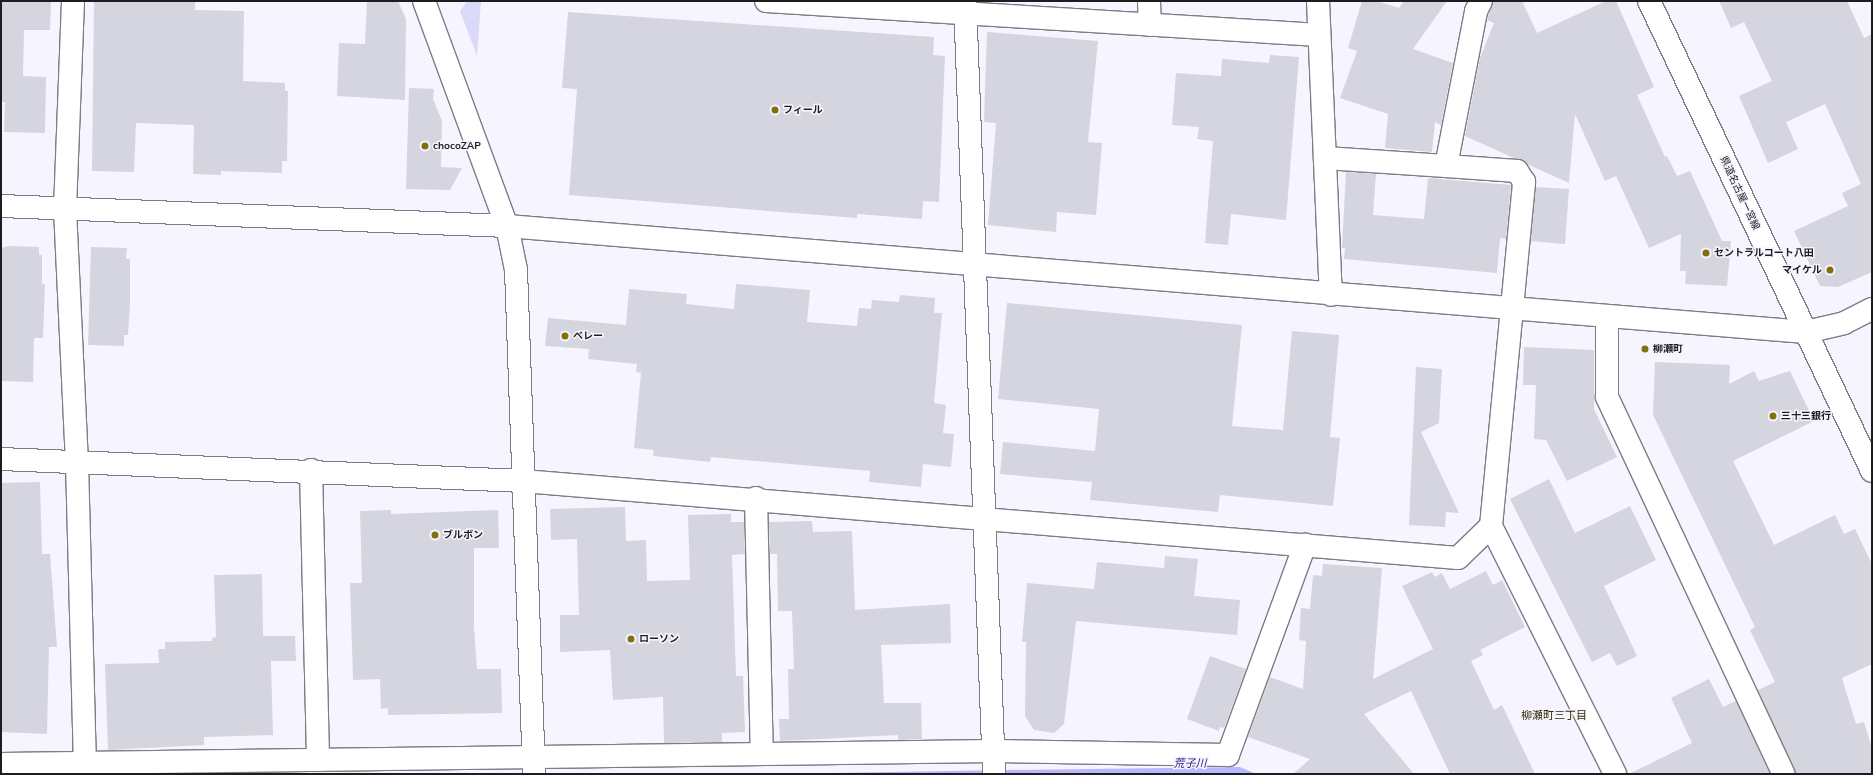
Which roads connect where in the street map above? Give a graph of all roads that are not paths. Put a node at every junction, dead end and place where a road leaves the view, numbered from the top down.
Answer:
1 (73, 1) edge
2 (424, 1) edge
3 (766, 1) edge
4 (1149, 1) edge
5 (1318, 1) edge
6 (1481, 1) edge
7 (1649, 1) edge
8 (965, 7) edge
9 (1150, 25) junction
10 (1319, 35) junction
11 (1324, 158) junction
12 (1446, 166) junction
13 (1, 206) edge
14 (65, 209) junction
15 (508, 226) junction
16 (974, 265) junction
17 (1331, 296) junction
18 (1511, 309) junction
19 (1872, 310) edge
20 (1608, 317) junction
21 (1806, 332) junction
22 (1, 459) edge
23 (77, 462) junction
24 (311, 470) junction
25 (1872, 471) edge
26 (523, 481) junction
27 (756, 498) junction
28 (985, 520) junction
29 (1491, 526) junction
30 (1305, 545) junction
31 (762, 753) junction
32 (318, 760) junction
33 (85, 762) junction
34 (994, 763) edge
35 (1, 764) edge
36 (533, 766) edge
37 (1616, 774) edge
38 (1784, 774) edge

1 - 14 street
2 - 15 street
3 - 8 street
4 - 9 street
5 - 10 street
6 - 12 street
7 - 21 street, 県道名古屋一宮線
8 - 9 street
8 - 16 street
9 - 10 street
10 - 11 street
11 - 12 street
11 - 17 street
12 - 18 street
13 - 14 street
14 - 15 street
14 - 23 street
15 - 16 street
15 - 26 street
16 - 17 street
16 - 28 street
17 - 18 street
18 - 20 street
18 - 29 street
19 - 21 street
20 - 21 street
20 - 38 street
21 - 25 street, 県道名古屋一宮線
22 - 23 street
23 - 24 street
23 - 33 street
24 - 26 street
24 - 32 street
26 - 27 street
26 - 36 street
27 - 28 street
27 - 31 street
28 - 30 street
28 - 34 street
29 - 30 street
29 - 37 street
30 - 34 street
31 - 34 street
31 - 36 street
32 - 33 street
32 - 36 street
33 - 35 street

